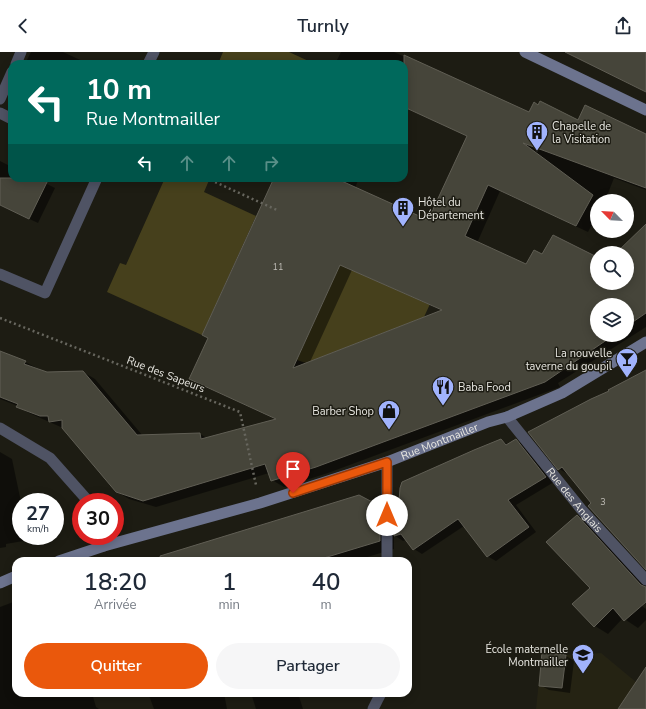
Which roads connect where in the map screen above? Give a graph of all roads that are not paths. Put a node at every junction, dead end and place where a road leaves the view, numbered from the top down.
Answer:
1 (525, 52) edge
2 (8, 81) edge
3 (0, 99) edge
4 (646, 110) edge
5 (95, 182) edge
6 (0, 274) edge
7 (646, 342) edge
8 (507, 417) junction
9 (0, 428) edge
10 (387, 462) junction
11 (81, 493) edge
12 (124, 536) edge
13 (94, 545) edge
14 (68, 557) edge
15 (387, 557) edge
16 (12, 578) edge
17 (646, 580) edge
18 (0, 583) edge
19 (379, 697) edge
20 (373, 709) edge

1 - 4 main road
2 - 3 street
5 - 6 street
7 - 8 main road, Rue Montmailler
8 - 10 main road, Rue Montmailler
8 - 17 street, Rue des Anglais
9 - 11 street
10 - 12 main road, Rue Montmailler
10 - 15 street
13 - 14 main road, Rue Montmailler
16 - 18 main road
19 - 20 street

